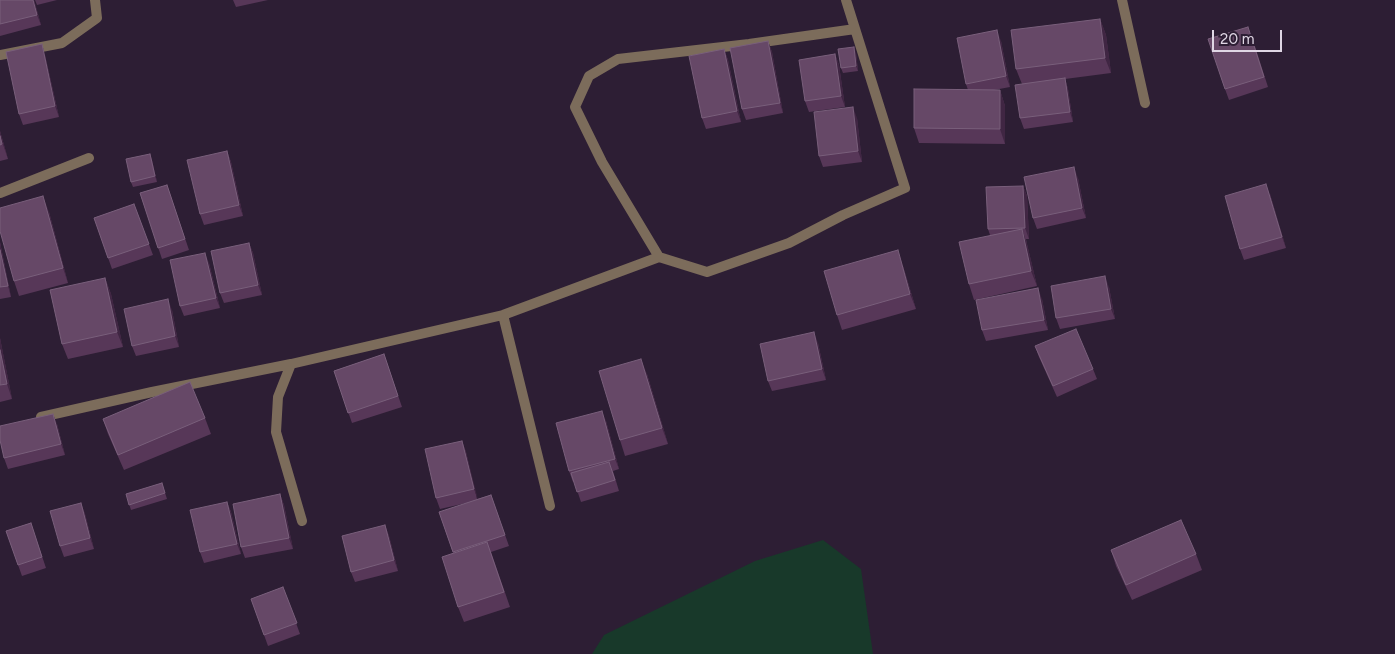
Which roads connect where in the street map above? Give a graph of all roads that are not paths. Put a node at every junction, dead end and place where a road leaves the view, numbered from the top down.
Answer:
1 (94, 0) edge
2 (846, 0) edge
3 (1122, 0) edge
4 (855, 29) junction
5 (0, 55) edge
6 (1145, 103) dead end
7 (89, 158) dead end
8 (0, 193) edge
9 (659, 257) junction
10 (503, 315) junction
11 (292, 364) junction
12 (27, 421) edge
13 (550, 506) dead end
14 (302, 521) dead end

1 - 5 street
2 - 4 street
3 - 6 street
4 - 9 street
4 - 9 street
7 - 8 street
9 - 10 street
10 - 11 street
10 - 13 street
11 - 12 street
11 - 14 street

